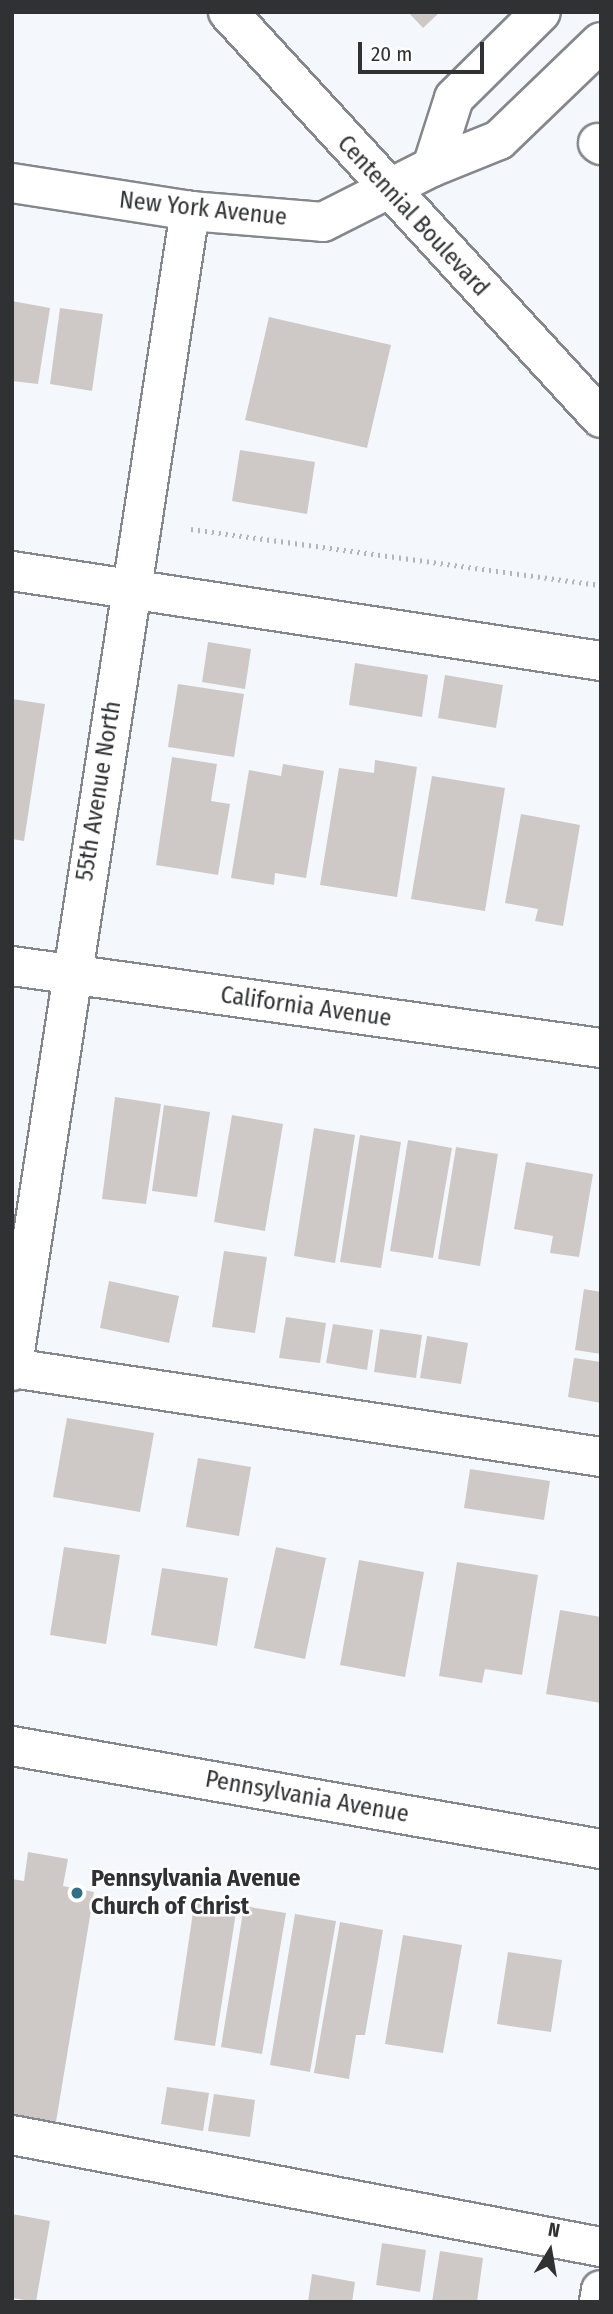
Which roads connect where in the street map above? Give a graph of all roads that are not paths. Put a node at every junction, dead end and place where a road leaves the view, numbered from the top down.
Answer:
1 (228, 12) edge
2 (541, 12) edge
3 (601, 42) edge
4 (432, 167) junction
5 (12, 183) edge
6 (388, 190) junction
7 (190, 211) junction
8 (601, 418) edge
9 (12, 571) edge
10 (130, 588) junction
11 (601, 662) edge
12 (12, 966) edge
13 (71, 974) junction
14 (601, 1048) edge
15 (12, 1369) edge
16 (601, 1457) edge
17 (12, 1746) edge
18 (601, 1849) edge
19 (12, 2135) edge
20 (601, 2247) edge
21 (601, 2290) edge
22 (599, 2302) edge

1 - 6 street, Centennial Boulevard
2 - 4 street
3 - 4 street, New York Avenue
4 - 6 street, New York Avenue
5 - 7 street, New York Avenue
6 - 7 street, New York Avenue
6 - 8 street, Centennial Boulevard
7 - 10 street, 55th Avenue North
9 - 10 street
10 - 11 street
10 - 13 street, 55th Avenue North
12 - 13 street, California Avenue
13 - 14 street, California Avenue
13 - 15 street, 55th Avenue North
15 - 16 street
17 - 18 street, Pennsylvania Avenue
19 - 20 street
21 - 22 street

